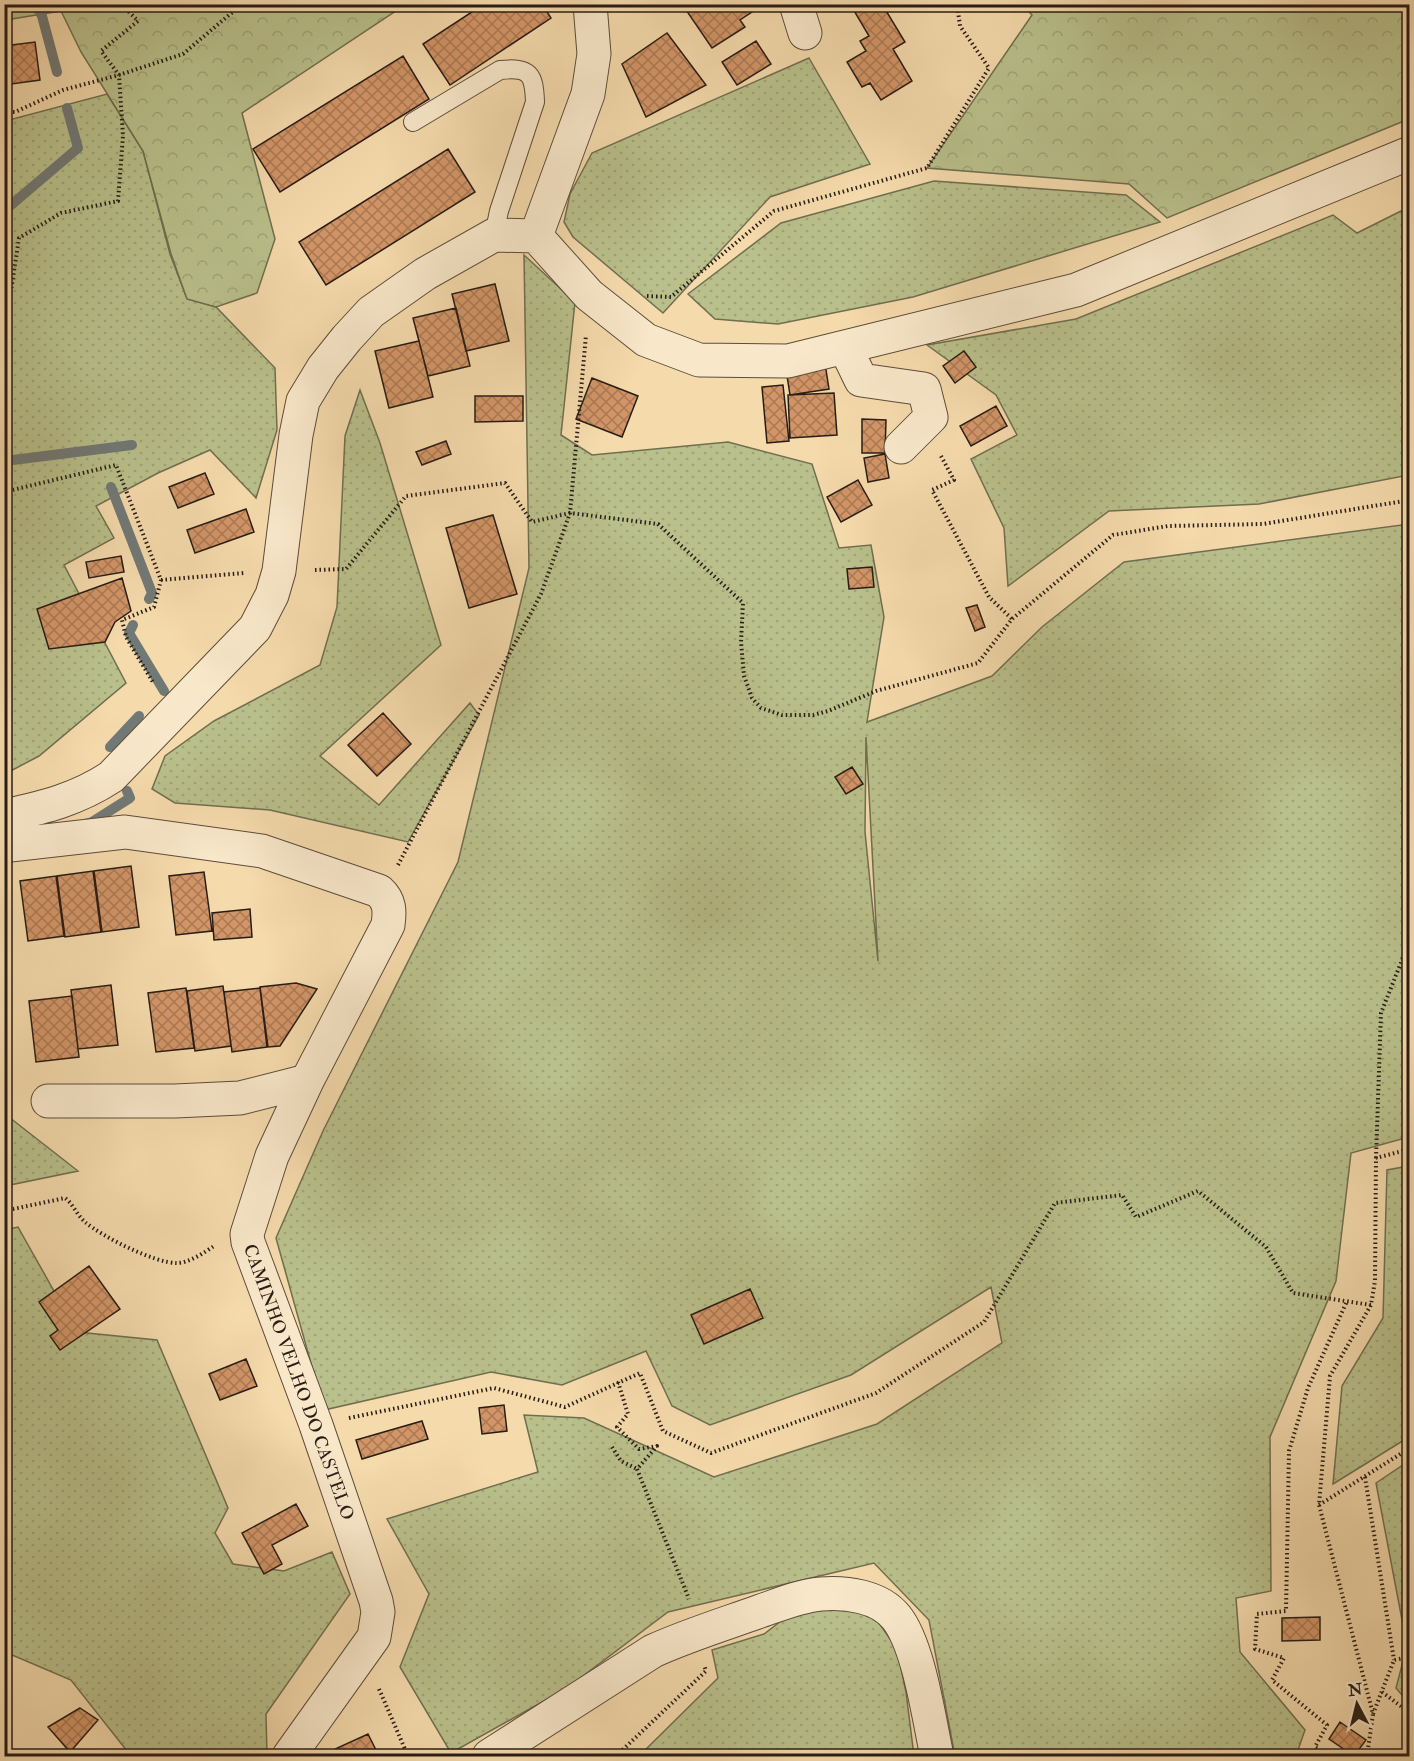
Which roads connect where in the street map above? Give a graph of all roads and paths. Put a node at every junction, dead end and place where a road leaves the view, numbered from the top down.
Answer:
1 (121, 4) edge
2 (242, 4) edge
3 (590, 4) edge
4 (957, 4) edge
5 (118, 75) junction
6 (4, 112) edge
7 (413, 122) dead end
8 (1410, 153) edge
9 (494, 235) junction
10 (536, 236) junction
11 (590, 296) junction
12 (4, 337) edge
13 (845, 347) junction
14 (901, 447) joint
15 (4, 492) edge
16 (1410, 500) edge
17 (570, 513) junction
18 (279, 571) junction
19 (161, 579) junction
20 (1012, 619) junction
21 (156, 689) dead end
22 (4, 816) edge
23 (4, 843) edge
24 (384, 896) junction
25 (1410, 940) edge
26 (307, 1082) junction
27 (48, 1101) dead end
28 (1410, 1149) edge
29 (1376, 1158) junction
30 (4, 1211) edge
31 (247, 1234) junction
32 (1347, 1301) junction
33 (1371, 1305) junction
34 (618, 1383) junction
35 (316, 1425) junction
36 (612, 1447) dead end
37 (1410, 1448) edge
38 (637, 1469) junction
39 (1365, 1477) junction
40 (1319, 1505) junction
41 (696, 1634) junction
42 (1410, 1657) edge
43 (1394, 1660) junction
44 (352, 1665) junction
45 (1382, 1692) junction
46 (1410, 1713) edge
47 (1373, 1714) junction
48 (289, 1756) edge
49 (408, 1756) edge
50 (489, 1756) edge
51 (616, 1756) edge
52 (937, 1756) edge
53 (1328, 1756) edge
54 (1367, 1756) edge

1 - 5 path
2 - 5 path
3 - 10 street
4 - 11 path
5 - 6 path
5 - 12 path
7 - 9 lane
8 - 13 street
9 - 10 street
9 - 18 street
10 - 11 street
11 - 13 street
11 - 17 path
13 - 14 street
14 - 20 path
15 - 19 path
16 - 20 path
17 - 18 path
17 - 20 path
17 - 24 path
18 - 19 path
18 - 22 street
19 - 21 path
23 - 24 street
24 - 26 street, CAMINHO VELHO DO CASTELO
25 - 29 path
26 - 27 street
26 - 31 street, CAMINHO VELHO DO CASTELO
28 - 29 path
29 - 33 path
30 - 31 path
31 - 35 street, CAMINHO VELHO DO CASTELO
32 - 33 path
32 - 34 path
32 - 53 path
33 - 40 path
34 - 35 path
34 - 38 path
35 - 44 street, CAMINHO VELHO DO CASTELO
36 - 38 path
37 - 39 path
38 - 41 path
39 - 40 path
39 - 43 path
40 - 47 path
41 - 50 street
41 - 51 path
41 - 52 street
42 - 43 path
43 - 45 path
44 - 48 street, CAMINHO VELHO DO CASTELO
44 - 49 path
45 - 46 path
45 - 47 path
47 - 54 path

